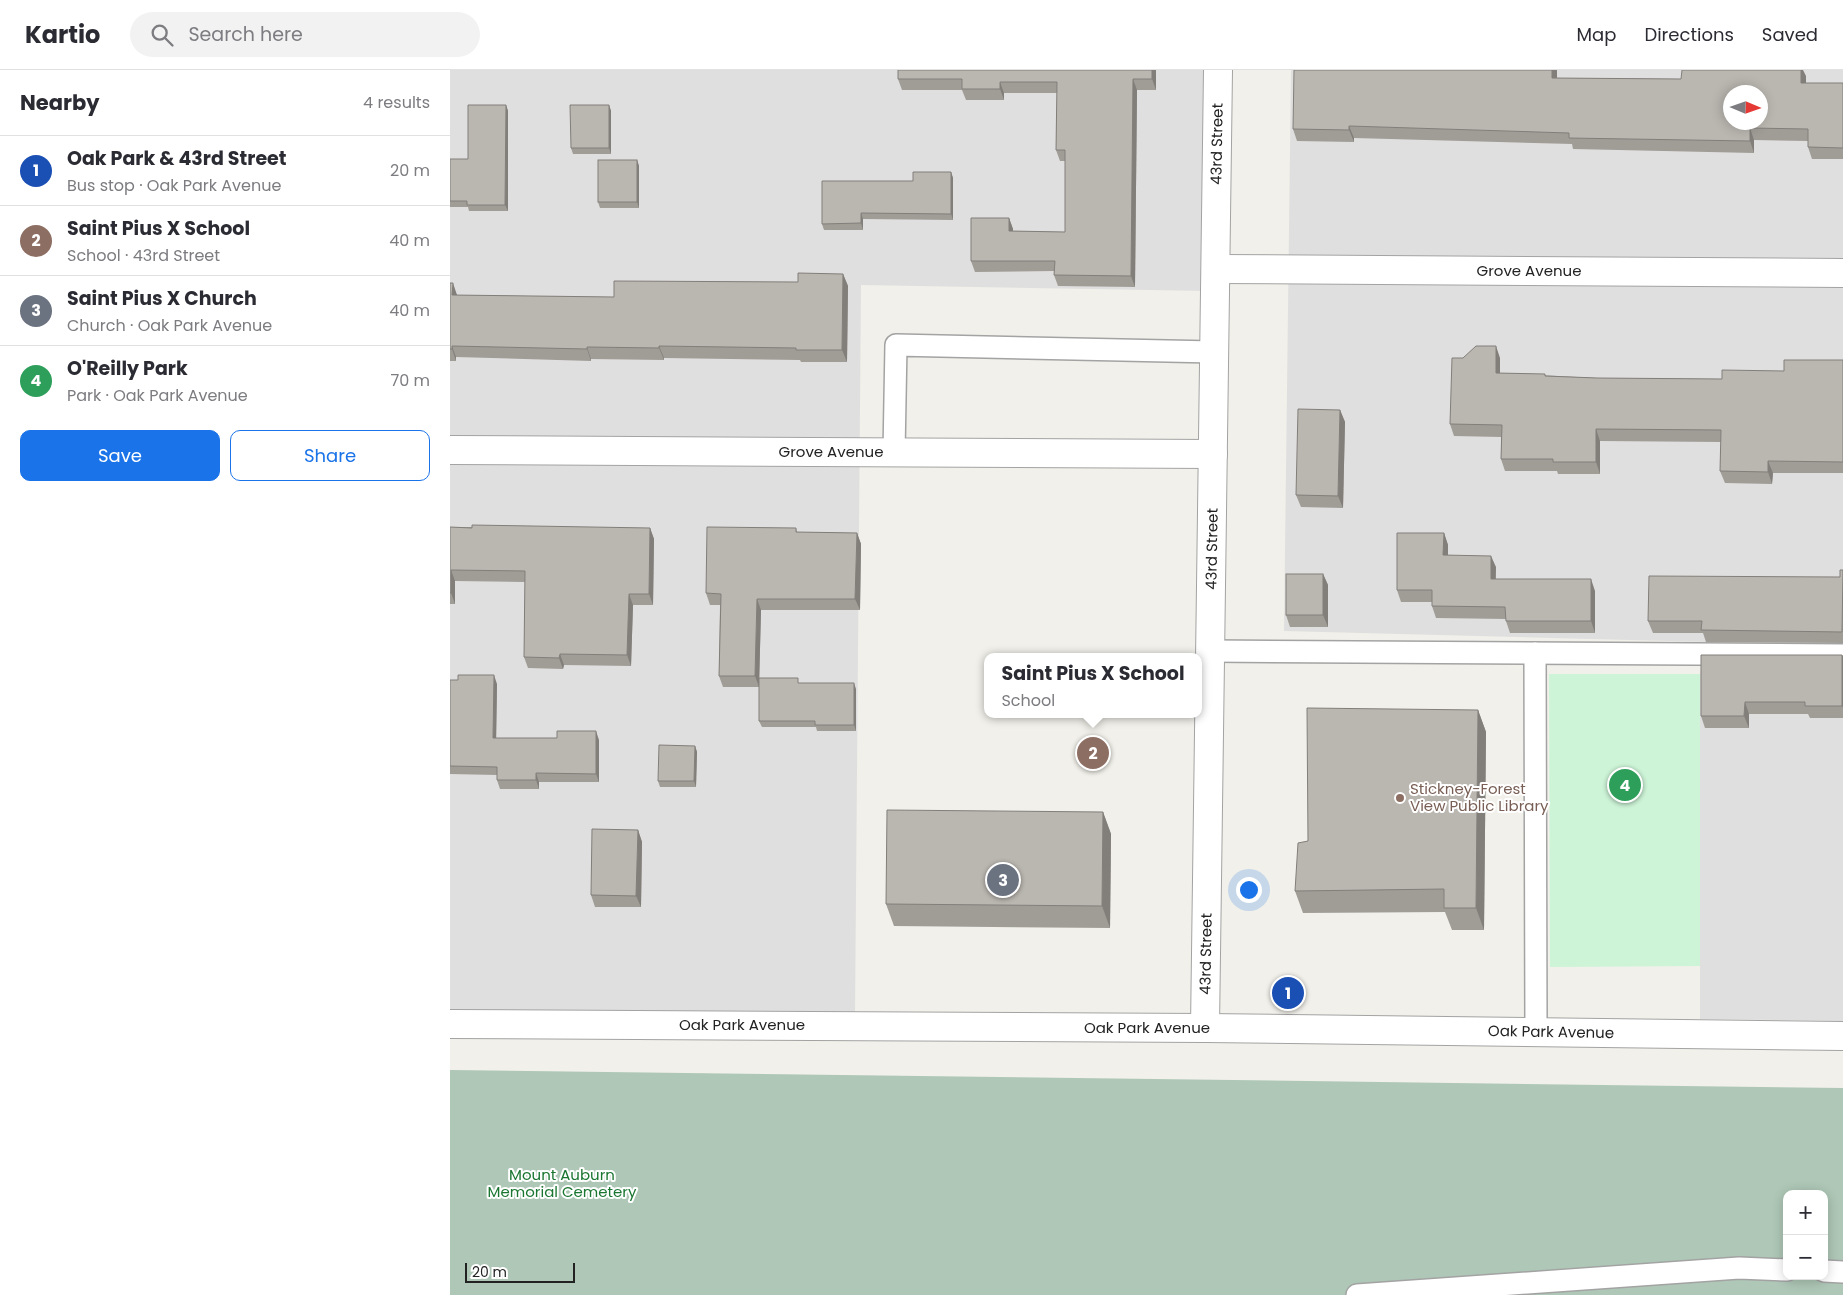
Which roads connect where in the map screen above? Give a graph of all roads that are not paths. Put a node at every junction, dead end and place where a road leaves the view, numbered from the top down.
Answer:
1 (1218, 70) edge
2 (1216, 269) junction
3 (1843, 273) edge
4 (1214, 352) junction
5 (450, 450) edge
6 (894, 452) junction
7 (1213, 454) junction
8 (1210, 652) junction
9 (1535, 653) junction
10 (1843, 655) edge
11 (450, 1024) edge
12 (1204, 1028) junction
13 (1536, 1032) junction
14 (1843, 1036) edge
15 (1783, 1270) edge
16 (1828, 1271) edge
17 (1843, 1272) edge
18 (1357, 1295) edge

1 - 2 street, 43rd Street
2 - 3 street, Grove Avenue
2 - 4 street, 43rd Street
4 - 6 lane
4 - 7 street, 43rd Street
5 - 6 street, Grove Avenue
6 - 7 street, Grove Avenue
7 - 8 street, 43rd Street
8 - 9 lane
8 - 12 street, 43rd Street
9 - 10 lane
9 - 13 lane
11 - 12 street, Oak Park Avenue
12 - 13 street, Oak Park Avenue
13 - 14 street, Oak Park Avenue
15 - 18 lane
16 - 17 lane

